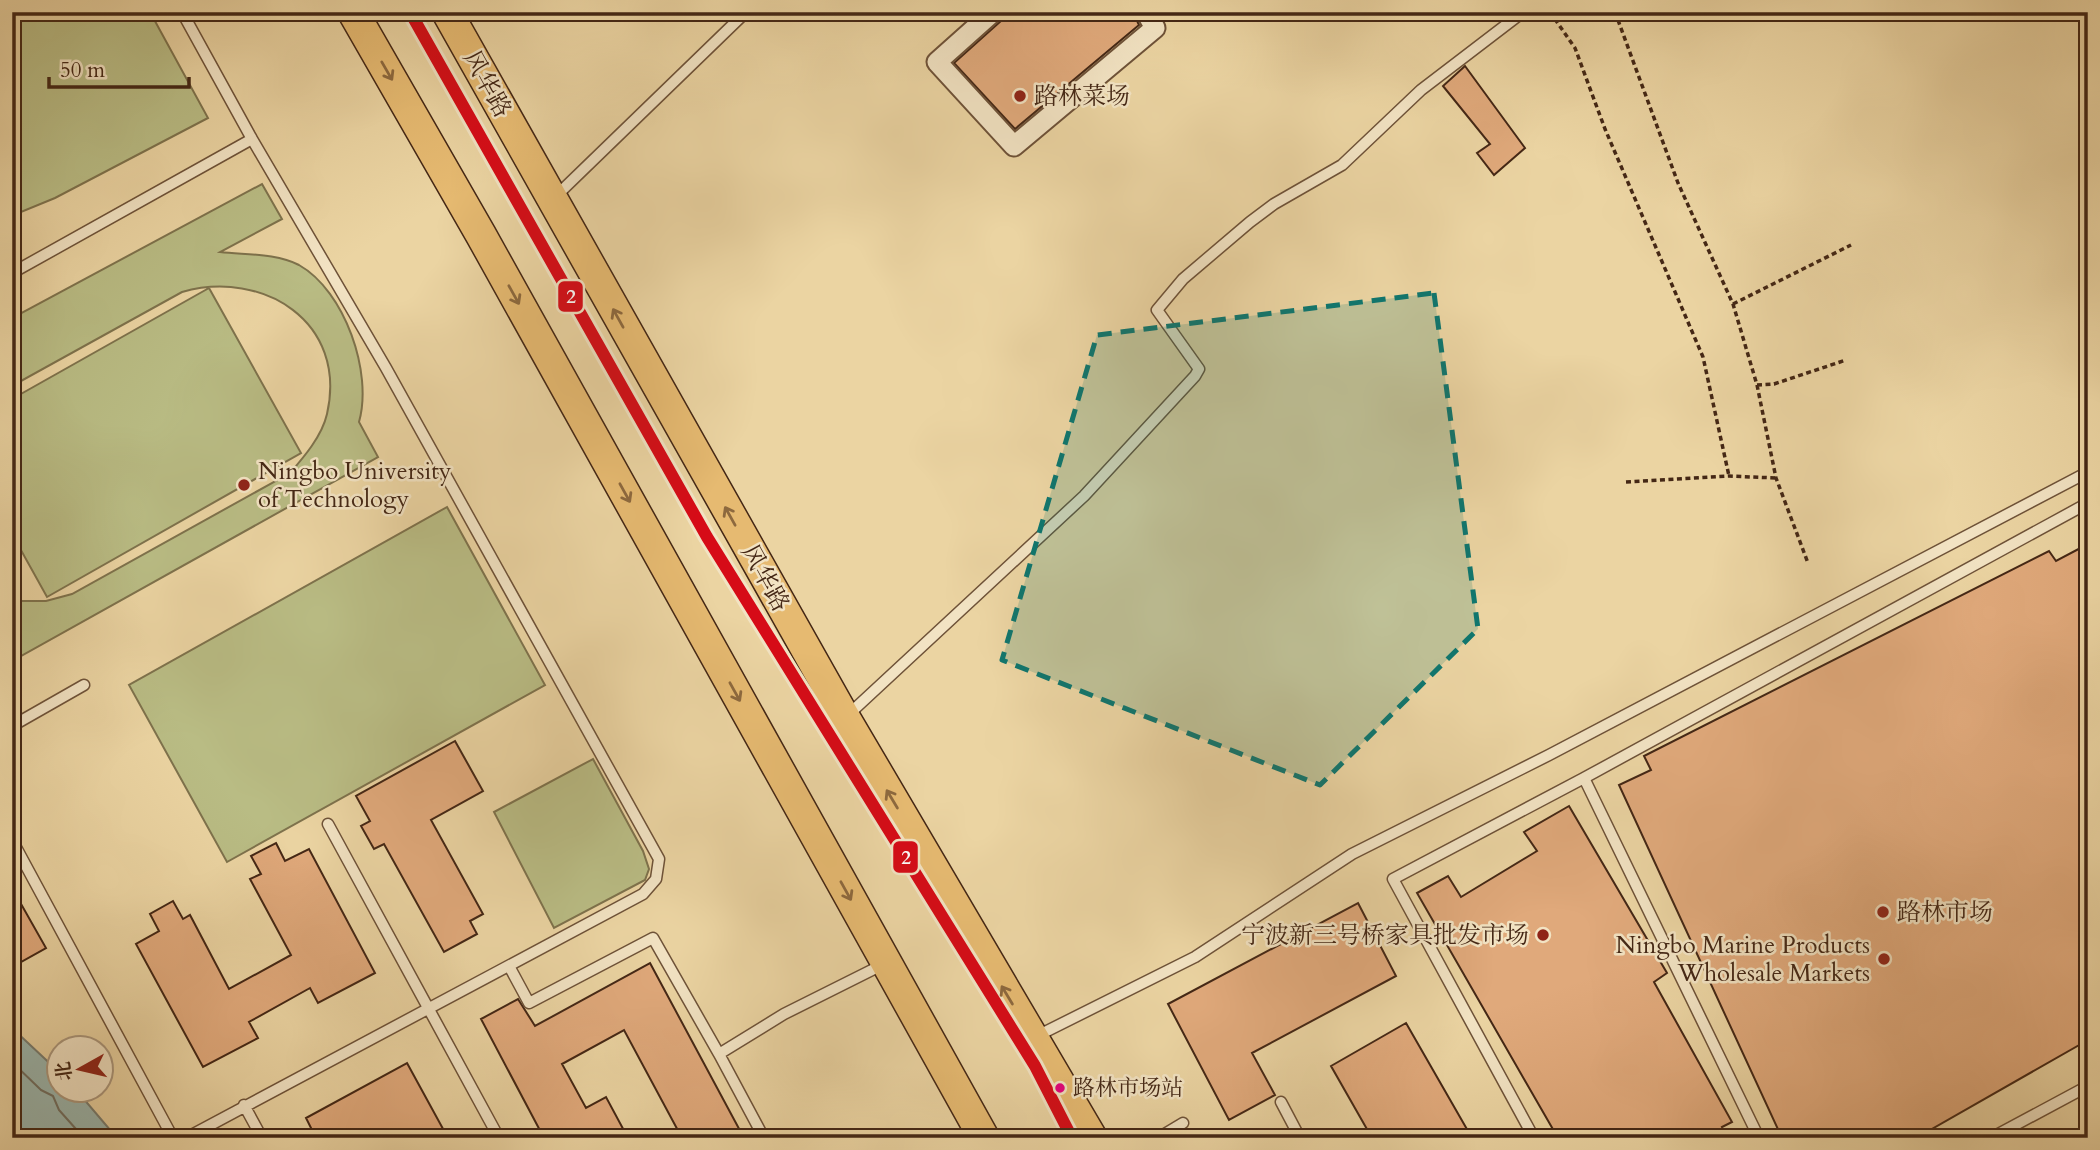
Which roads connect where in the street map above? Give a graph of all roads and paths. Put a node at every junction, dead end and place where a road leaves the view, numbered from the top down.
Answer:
1 (182, 12) edge
2 (353, 12) edge
3 (447, 12) edge
4 (746, 12) edge
5 (993, 12) edge
6 (1146, 12) edge
7 (1523, 12) edge
8 (1550, 12) edge
9 (1615, 12) edge
10 (252, 139) junction
11 (552, 200) junction
12 (1850, 245) dead end
13 (12, 273) edge
14 (1733, 304) junction
15 (1846, 360) dead end
16 (1757, 385) junction
17 (2088, 472) edge
18 (1729, 476) junction
19 (1776, 478) junction
20 (1626, 482) dead end
21 (2088, 503) edge
22 (1808, 563) dead end
23 (84, 685) dead end
24 (845, 718) junction
25 (12, 726) edge
26 (1584, 778) junction
27 (328, 824) dead end
28 (12, 840) edge
29 (886, 963) junction
30 (509, 966) junction
31 (429, 1007) junction
32 (1033, 1038) junction
33 (719, 1054) junction
34 (2088, 1086) edge
35 (1281, 1102) dead end
36 (244, 1105) junction
37 (1183, 1123) dead end
38 (173, 1138) edge
39 (186, 1138) edge
40 (262, 1138) edge
41 (499, 1138) edge
42 (764, 1138) edge
43 (984, 1138) edge
44 (1092, 1138) edge
45 (1158, 1138) edge
46 (1300, 1138) edge
47 (1534, 1138) edge
48 (1759, 1138) edge
49 (1991, 1138) edge

1 - 10 lane
2 -> 29 main road
3 - 11 main road, 风华路
4 - 11 lane
5 - 6 street
7 - 24 lane
8 - 18 path
9 - 14 path
10 - 13 lane
10 - 30 lane
24 -> 11 main road, 风华路
12 - 14 path
14 - 16 path
15 - 16 path
16 - 19 path
17 - 32 lane
18 - 19 path
18 - 20 path
19 - 22 path
21 - 26 lane
23 - 25 lane
32 -> 24 main road, 风华路
26 - 47 lane
26 - 48 lane
27 - 31 lane
28 - 38 lane
29 - 33 lane
29 - 43 main road
30 - 31 lane
30 - 33 lane
31 - 36 lane
31 - 41 lane
32 - 44 main road, 风华路
33 - 42 lane
34 - 49 lane
35 - 46 lane
36 - 39 lane
36 - 40 lane
37 - 45 lane

